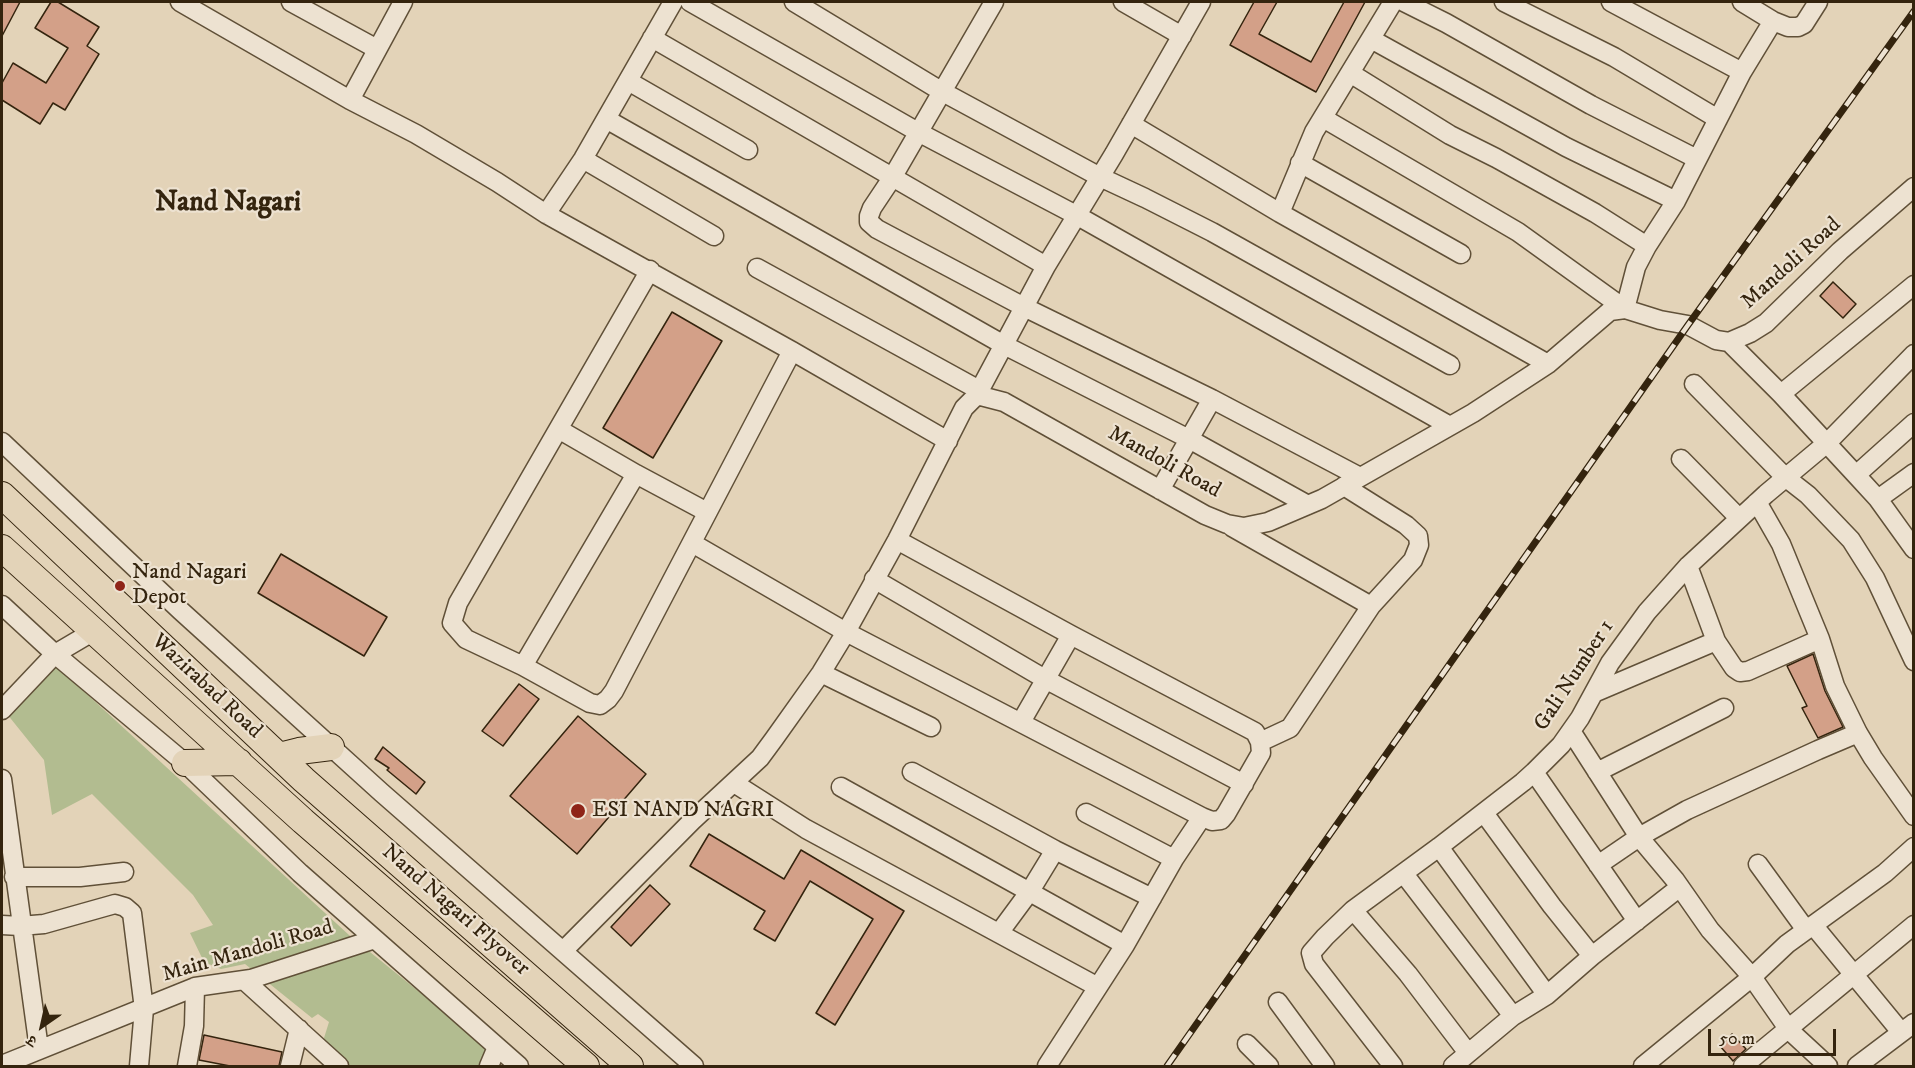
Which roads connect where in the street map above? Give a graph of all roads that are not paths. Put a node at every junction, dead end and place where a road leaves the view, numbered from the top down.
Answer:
1 (180, 2) edge
2 (291, 2) edge
3 (402, 2) edge
4 (673, 2) edge
5 (690, 2) edge
6 (794, 2) edge
7 (994, 2) edge
8 (1123, 2) edge
9 (1201, 2) edge
10 (1394, 2) edge
11 (1404, 2) edge
12 (1504, 2) edge
13 (1611, 2) edge
14 (1742, 2) edge
15 (1818, 2) edge
16 (1773, 21) junction
17 (1182, 36) junction
18 (652, 38) junction
19 (1371, 39) junction
20 (377, 49) junction
21 (1742, 72) junction
22 (1350, 73) junction
23 (628, 81) junction
24 (941, 91) junction
25 (350, 100) junction
26 (606, 118) junction
27 (1323, 118) junction
28 (1718, 119) junction
29 (1131, 124) junction
30 (918, 132) junction
31 (748, 150) dead end
32 (583, 159) junction
33 (1697, 159) junction
34 (1300, 163) junction
35 (1100, 177) junction
36 (892, 178) junction
37 (1914, 187) edge
38 (1676, 201) junction
39 (1280, 213) junction
40 (546, 214) junction
41 (1076, 215) junction
42 (714, 236) dead end
43 (1647, 246) junction
44 (1461, 254) dead end
45 (1046, 266) junction
46 (757, 268) dead end
47 (650, 270) junction
48 (1914, 285) edge
49 (1024, 307) junction
50 (1630, 310) junction
51 (1729, 342) junction
52 (1004, 345) junction
53 (792, 351) junction
54 (1914, 354) edge
55 (1548, 364) junction
56 (1450, 365) dead end
57 (1694, 384) dead end
58 (978, 392) junction
59 (1781, 394) junction
60 (1212, 399) junction
61 (1914, 423) edge
62 (1450, 426) junction
63 (560, 430) junction
64 (1190, 439) junction
65 (948, 441) junction
66 (2, 442) edge
67 (1827, 443) junction
68 (1681, 459) dead end
69 (1914, 472) edge
70 (636, 474) junction
71 (1856, 475) junction
72 (1360, 477) junction
73 (1785, 477) junction
74 (1344, 486) junction
75 (1160, 489) junction
76 (2, 495) edge
77 (1878, 499) junction
78 (1757, 502) junction
79 (1308, 505) junction
80 (707, 512) junction
81 (1738, 518) junction
82 (1227, 524) junction
83 (897, 540) junction
84 (692, 543) junction
85 (1912, 545) edge
86 (2, 548) edge
87 (1688, 566) junction
88 (874, 579) junction
89 (2, 605) edge
90 (1371, 606) junction
91 (94, 631) junction
92 (846, 632) junction
93 (1071, 635) junction
94 (1820, 639) junction
95 (1716, 641) junction
96 (55, 654) junction
97 (1914, 661) edge
98 (523, 666) junction
99 (820, 673) junction
100 (1045, 679) junction
101 (1596, 692) junction
102 (1724, 708) dead end
103 (2, 710) edge
104 (1021, 722) junction
105 (932, 727) dead end
106 (1571, 731) junction
107 (1858, 733) junction
108 (1260, 742) junction
109 (331, 747) junction
110 (279, 756) junction
111 (238, 762) junction
112 (185, 763) junction
113 (912, 772) dead end
114 (1534, 772) junction
115 (1597, 772) junction
116 (734, 783) junction
117 (1244, 784) junction
118 (841, 788) dead end
119 (2, 789) edge
120 (1086, 813) dead end
121 (1484, 813) junction
122 (1914, 816) edge
123 (1202, 817) junction
124 (1639, 837) junction
125 (1439, 847) junction
126 (1914, 848) edge
127 (6, 850) edge
128 (1055, 850) junction
129 (1174, 859) junction
130 (1758, 864) dead end
131 (1598, 865) junction
132 (124, 872) dead end
133 (1404, 874) junction
134 (15, 877) junction
135 (1680, 887) junction
136 (1030, 891) junction
137 (1152, 898) junction
138 (1353, 910) junction
139 (1637, 921) junction
140 (2, 925) edge
141 (1914, 925) edge
142 (21, 926) junction
143 (1809, 927) junction
144 (999, 933) junction
145 (375, 939) junction
146 (1125, 945) junction
147 (563, 951) junction
148 (1592, 956) junction
149 (1854, 976) junction
150 (1752, 977) junction
151 (245, 981) junction
152 (195, 987) junction
153 (1098, 987) junction
154 (1547, 995) junction
155 (1278, 1002) dead end
156 (144, 1009) junction
157 (1513, 1016) junction
158 (1907, 1028) edge
159 (299, 1029) junction
160 (1789, 1030) junction
161 (1247, 1044) dead end
162 (497, 1047) junction
163 (39, 1049) junction
164 (1468, 1053) junction
165 (2, 1065) edge
166 (140, 1066) edge
167 (187, 1066) edge
168 (290, 1066) edge
169 (339, 1066) edge
170 (489, 1066) edge
171 (519, 1066) edge
172 (586, 1066) edge
173 (630, 1066) edge
174 (693, 1066) edge
175 (1047, 1066) edge
176 (1269, 1066) edge
177 (1325, 1066) edge
178 (1393, 1066) edge
179 (1453, 1066) edge
180 (1643, 1066) edge
181 (1743, 1066) edge
182 (1828, 1066) edge
183 (1857, 1066) edge

1 - 25 street
2 - 20 street
3 - 20 street
4 - 18 street
5 - 30 street
6 - 24 street
7 - 24 street
8 - 17 street
9 - 17 street
10 - 19 street
11 - 33 street
12 - 28 street
13 - 21 street
14 - 16 street
15 - 16 street
16 - 21 street
17 - 29 street
18 - 23 street
18 - 36 street
19 - 22 street
19 - 38 street
20 - 25 street
21 - 28 street
22 - 27 street
22 - 43 street
23 - 26 street
23 - 31 street
24 - 30 street
24 - 35 street
25 - 40 street
26 - 32 street
26 - 52 street
27 - 34 street
27 - 50 street
28 - 33 street
29 - 35 street
29 - 39 street
30 - 36 street
30 - 41 street
32 - 40 street
32 - 42 street
33 - 38 street
34 - 39 street
34 - 44 street
35 - 41 street
35 - 56 street
36 - 45 street
36 - 49 street
37 - 51 street, Mandoli Road
38 - 43 street
39 - 55 street
40 - 47 street
41 - 45 street
41 - 62 street
43 - 50 street
45 - 49 street
46 - 58 street, Mandoli Road
47 - 53 street
47 - 63 street
48 - 59 street
49 - 52 street
49 - 60 street
50 - 51 street
50 - 55 street, Mandoli Road
51 - 59 street
52 - 58 street
52 - 64 street
53 - 65 street
53 - 80 street
54 - 67 street, Gali Number 1
55 - 62 street, Mandoli Road
57 - 73 street
58 - 65 street
58 - 75 street, Mandoli Road
59 - 67 street
60 - 64 street
60 - 72 street
61 - 71 street
62 - 72 street, Mandoli Road
63 - 70 street
63 - 98 street
64 - 75 street
64 - 79 street
65 - 83 street
66 - 109 street
67 - 71 street
67 - 73 street, Gali Number 1
68 - 81 street
69 - 77 street
70 - 80 street
70 - 98 street
71 - 77 street
72 - 74 street, Mandoli Road
73 - 78 street, Gali Number 1
73 - 97 street
74 - 79 street, Mandoli Road
74 - 90 street
75 - 82 street, Mandoli Road
76 - 110 highway, Wazirabad Road
77 - 85 street
78 - 81 street, Gali Number 1
78 - 94 street
79 - 82 street, Mandoli Road
80 - 84 street
81 - 87 street, Gali Number 1
82 - 90 street
83 - 88 street
83 - 93 street
84 - 92 street
84 - 98 street
86 - 91 highway, Wazirabad Road
87 - 95 street
87 - 101 street, Gali Number 1
88 - 92 street
88 - 100 street
89 - 96 street
90 - 108 street
91 - 96 street
91 - 111 highway, Wazirabad Road
92 - 99 street
92 - 104 street
93 - 100 street
93 - 108 street
94 - 95 street
94 - 107 street
95 - 101 street
96 - 103 street
96 - 112 street
99 - 105 street
99 - 116 street
100 - 104 street
100 - 117 street
101 - 106 street, Gali Number 1
102 - 115 street
104 - 123 street
106 - 114 street, Gali Number 1
106 - 115 street
107 - 122 street
107 - 124 street
108 - 117 street
109 - 110 highway
109 - 147 street
110 - 173 highway, Nand Nagari Flyover
111 - 112 highway
111 - 172 highway, Nand Nagari Flyover
112 - 145 street
113 - 128 street
114 - 121 street, Gali Number 1
114 - 131 street
115 - 124 street
116 - 144 street
116 - 147 street
117 - 123 street
118 - 136 street
119 - 127 street
120 - 129 street
121 - 125 street, Gali Number 1
121 - 148 street
123 - 129 street
124 - 131 street
124 - 135 street
125 - 133 street, Gali Number 1
125 - 154 street
126 - 143 street
127 - 134 street
128 - 136 street
128 - 137 street
129 - 137 street
130 - 143 street
131 - 139 street
132 - 134 street
133 - 138 street, Gali Number 1
133 - 157 street
134 - 142 street
135 - 139 street
135 - 150 street
136 - 144 street
136 - 146 street
137 - 146 street
138 - 164 street
138 - 178 street, Gali Number 1
139 - 148 street
140 - 142 street
141 - 149 street
142 - 156 street
142 - 163 street
143 - 149 street
143 - 150 street
144 - 153 street
145 - 151 street, Main Mandoli Road
145 - 162 street
146 - 153 street
147 - 174 street
148 - 154 street
149 - 158 street
149 - 160 street
150 - 160 street
150 - 180 street
151 - 152 street, Main Mandoli Road
151 - 159 street
152 - 156 street, Main Mandoli Road
152 - 167 street
153 - 175 street
154 - 157 street
155 - 177 street
156 - 163 street, Main Mandoli Road
156 - 166 street
157 - 164 street
158 - 183 street
159 - 168 street
159 - 169 street
160 - 181 street
160 - 182 street
161 - 176 street
162 - 170 street
162 - 171 street
163 - 165 street, Main Mandoli Road
164 - 179 street

